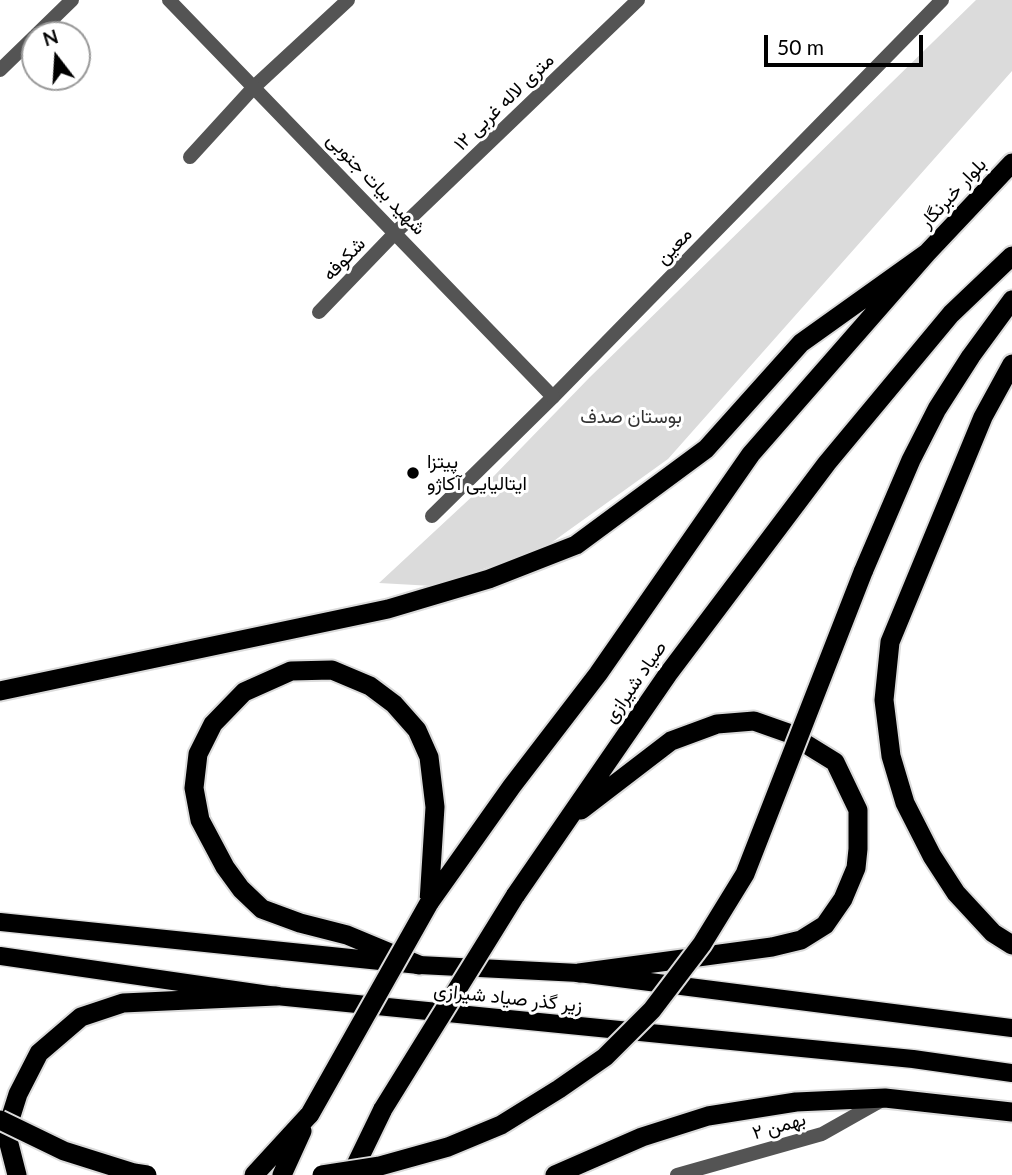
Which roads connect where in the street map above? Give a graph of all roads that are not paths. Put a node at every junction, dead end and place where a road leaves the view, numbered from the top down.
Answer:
1 (72, 0) edge
2 (169, 0) edge
3 (348, 0) edge
4 (638, 0) edge
5 (942, 0) edge
6 (50, 21) edge
7 (21, 49) edge
8 (0, 70) edge
9 (254, 87) junction
10 (190, 157) dead end
11 (1012, 163) edge
12 (396, 232) junction
13 (927, 253) junction
14 (1012, 256) edge
15 (1012, 300) edge
16 (319, 312) dead end
17 (1012, 364) edge
18 (553, 397) junction
19 (432, 516) dead end
20 (0, 691) edge
21 (566, 822) junction
22 (429, 903) junction
23 (0, 922) edge
24 (1012, 945) edge
25 (0, 957) edge
26 (419, 965) junction
27 (579, 973) junction
28 (276, 996) junction
29 (1012, 1028) edge
30 (1012, 1073) edge
31 (885, 1098) junction
32 (1012, 1112) edge
33 (310, 1114) junction
34 (0, 1120) edge
35 (17, 1175) edge
36 (147, 1175) edge
37 (254, 1175) edge
38 (282, 1175) edge
39 (322, 1175) edge
40 (351, 1175) edge
41 (555, 1175) edge
42 (677, 1175) edge

1 - 6 street
2 - 9 street, شهید بیات جنوبی
3 - 9 street
4 - 12 street, ۱۲ متری لاله غربی
5 - 18 street, معین
7 - 8 street
9 - 10 street
9 - 12 street, شهید بیات جنوبی
11 - 13 highway, بلوار خبرنگار
12 - 16 street, شکوفه
12 - 18 street, شهید بیات جنوبی
13 - 20 highway
13 - 22 highway, صیاد شیرازی
14 - 21 highway, صیاد شیرازی
15 - 39 highway, bridge
17 - 24 highway
18 - 19 street, معین
21 - 27 highway
21 - 40 highway, صیاد شیرازی, bridge
22 - 26 highway
22 - 33 highway, صیاد شیرازی, bridge
23 - 26 main road, زیر گذر صیاد شیرازی
25 - 28 main road, زیر گذر صیاد شیرازی
26 - 27 main road, زیر گذر صیاد شیرازی
27 - 29 main road, زیر گذر صیاد شیرازی
28 - 30 main road, زیر گذر صیاد شیرازی
28 - 35 highway
31 - 32 highway
31 - 41 highway
31 - 42 street, بهمن ۲
33 - 37 highway
33 - 38 highway, صیاد شیرازی
34 - 36 highway, bridge

